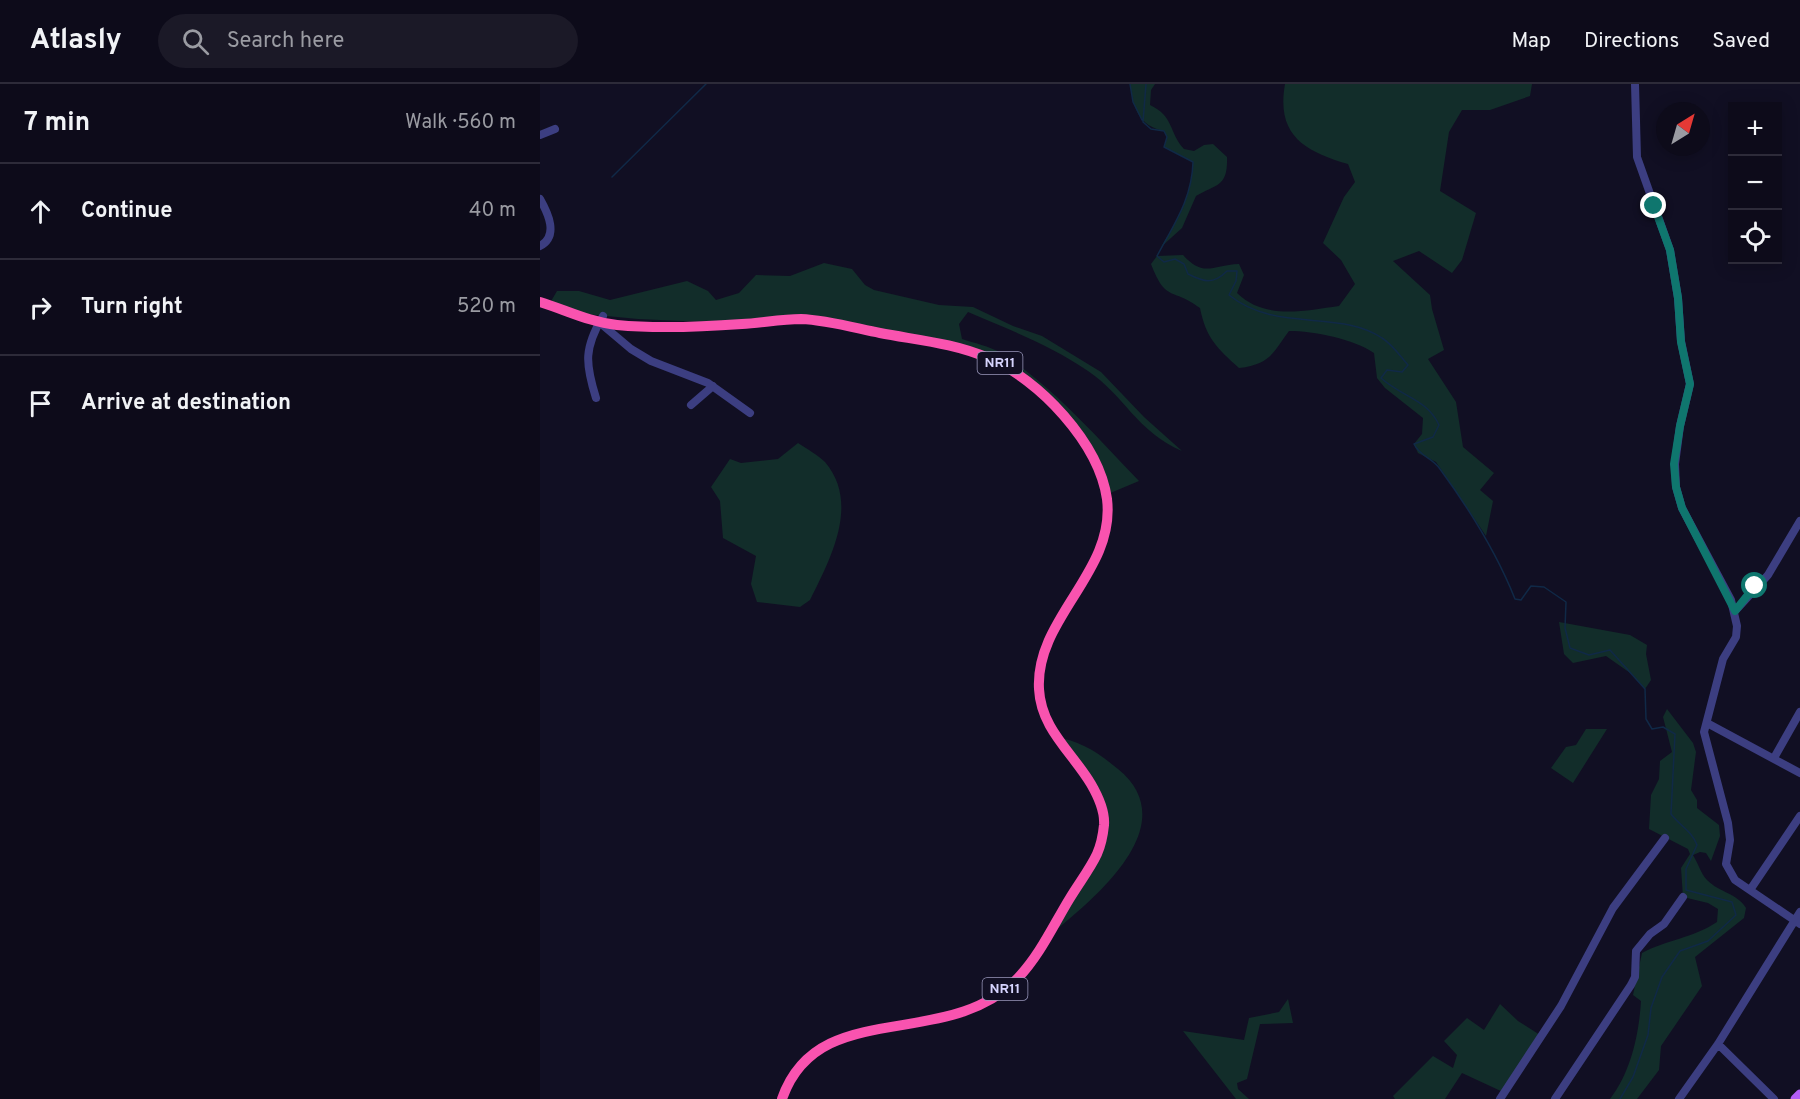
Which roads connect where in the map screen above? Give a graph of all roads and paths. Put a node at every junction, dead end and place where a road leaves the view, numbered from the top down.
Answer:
1 (1635, 84) edge
2 (555, 129) dead end
3 (540, 134) edge
4 (540, 199) edge
5 (543, 212) edge
6 (540, 246) edge
7 (540, 302) edge
8 (601, 319) junction
9 (712, 386) junction
10 (596, 398) dead end
11 (692, 405) dead end
12 (750, 413) dead end
13 (1800, 520) edge
14 (1735, 611) junction
15 (1800, 712) edge
16 (1707, 723) junction
17 (1774, 758) junction
18 (1800, 773) edge
19 (1800, 816) edge
20 (1665, 838) dead end
21 (1750, 890) junction
22 (1683, 897) dead end
23 (1800, 912) edge
24 (1797, 922) edge
25 (1718, 1044) junction
26 (1800, 1094) edge
27 (782, 1099) edge
28 (1500, 1099) edge
29 (1555, 1099) edge
30 (1679, 1099) edge
31 (1774, 1099) edge
32 (1795, 1099) edge

1 - 14 street
2 - 3 street
4 - 5 street
5 - 6 street
7 - 8 highway, NR11
8 - 9 street
8 - 10 street
8 - 27 highway, NR11
9 - 11 street
9 - 12 street
13 - 14 street
14 - 16 street
15 - 17 street
16 - 17 street
16 - 21 street
17 - 18 street
19 - 21 street
20 - 28 street
21 - 24 street
22 - 29 street
23 - 24 street
24 - 25 street
25 - 30 street
25 - 31 street
26 - 32 main road

